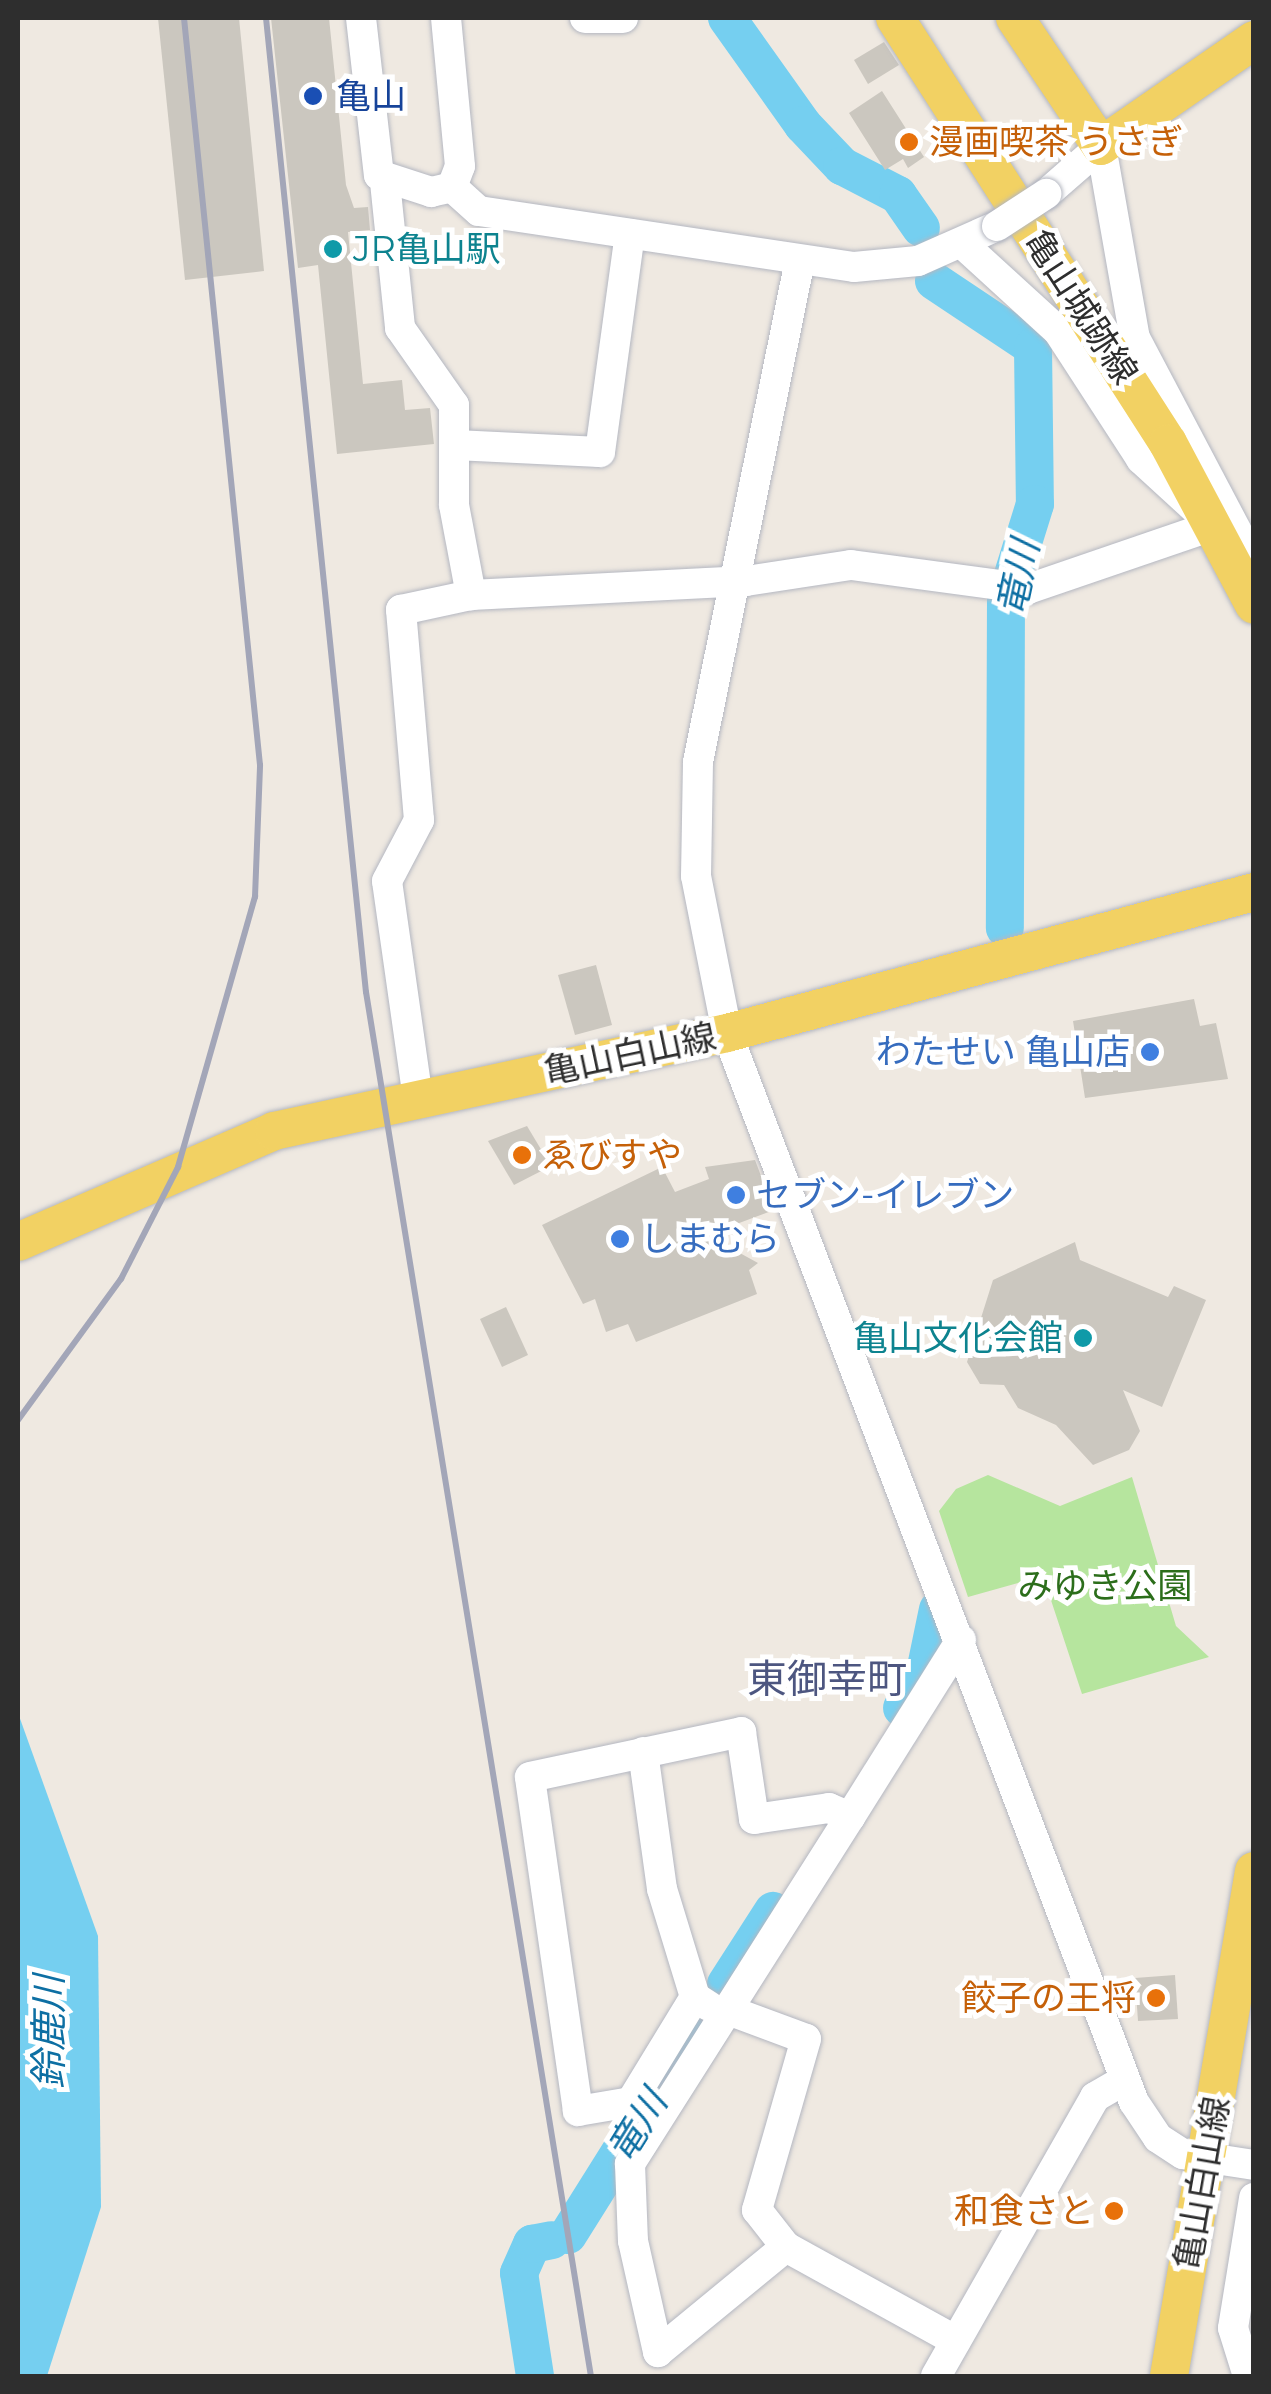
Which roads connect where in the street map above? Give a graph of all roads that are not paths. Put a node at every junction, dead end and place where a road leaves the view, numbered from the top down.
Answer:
1 (360, 18) edge
2 (446, 18) edge
3 (585, 18) edge
4 (622, 18) edge
5 (894, 18) edge
6 (1014, 18) edge
7 (1254, 40) edge
8 (1101, 146) junction
9 (385, 182) junction
10 (452, 187) junction
11 (630, 234) junction
12 (966, 247) junction
13 (800, 260) junction
14 (455, 446) junction
15 (1233, 516) edge
16 (1254, 564) edge
17 (732, 580) junction
18 (471, 595) junction
19 (1254, 606) edge
20 (1254, 892) edge
21 (728, 1033) junction
22 (418, 1098) junction
23 (18, 1242) edge
24 (961, 1640) junction
25 (644, 1752) junction
26 (850, 1817) junction
27 (1254, 1871) edge
28 (695, 1997) junction
29 (726, 2013) junction
30 (1125, 2080) junction
31 (1204, 2158) junction
32 (1254, 2165) edge
33 (1254, 2198) edge
34 (786, 2247) junction
35 (956, 2341) junction
36 (661, 2364) edge
37 (936, 2376) edge
38 (1169, 2376) edge
39 (1248, 2376) edge

1 - 9 street
2 - 10 street
3 - 4 street
5 - 15 main road, 亀山城跡線
6 - 8 main road
7 - 8 main road
8 - 12 street, bridge
8 - 15 street
9 - 10 street
9 - 14 street
10 - 11 street
11 - 13 street
11 - 14 street
12 - 13 street
12 - 15 street
13 - 17 street
14 - 18 street
15 - 16 street
15 - 17 street
15 - 19 main road, 亀山城跡線
17 - 18 street
17 - 21 street
18 - 22 street
20 - 21 main road, 亀山白山線
21 - 22 main road, 亀山白山線
21 - 24 street
22 - 23 main road, 亀山白山線
24 - 26 street
24 - 30 street
25 - 26 street
25 - 28 street
25 - 28 street
26 - 29 street
27 - 31 main road, 亀山白山線
28 - 29 street
29 - 34 street
29 - 36 street
30 - 31 street
30 - 35 street
31 - 32 street
31 - 38 main road, 亀山白山線
33 - 39 street
34 - 35 street
34 - 36 street
35 - 37 street

